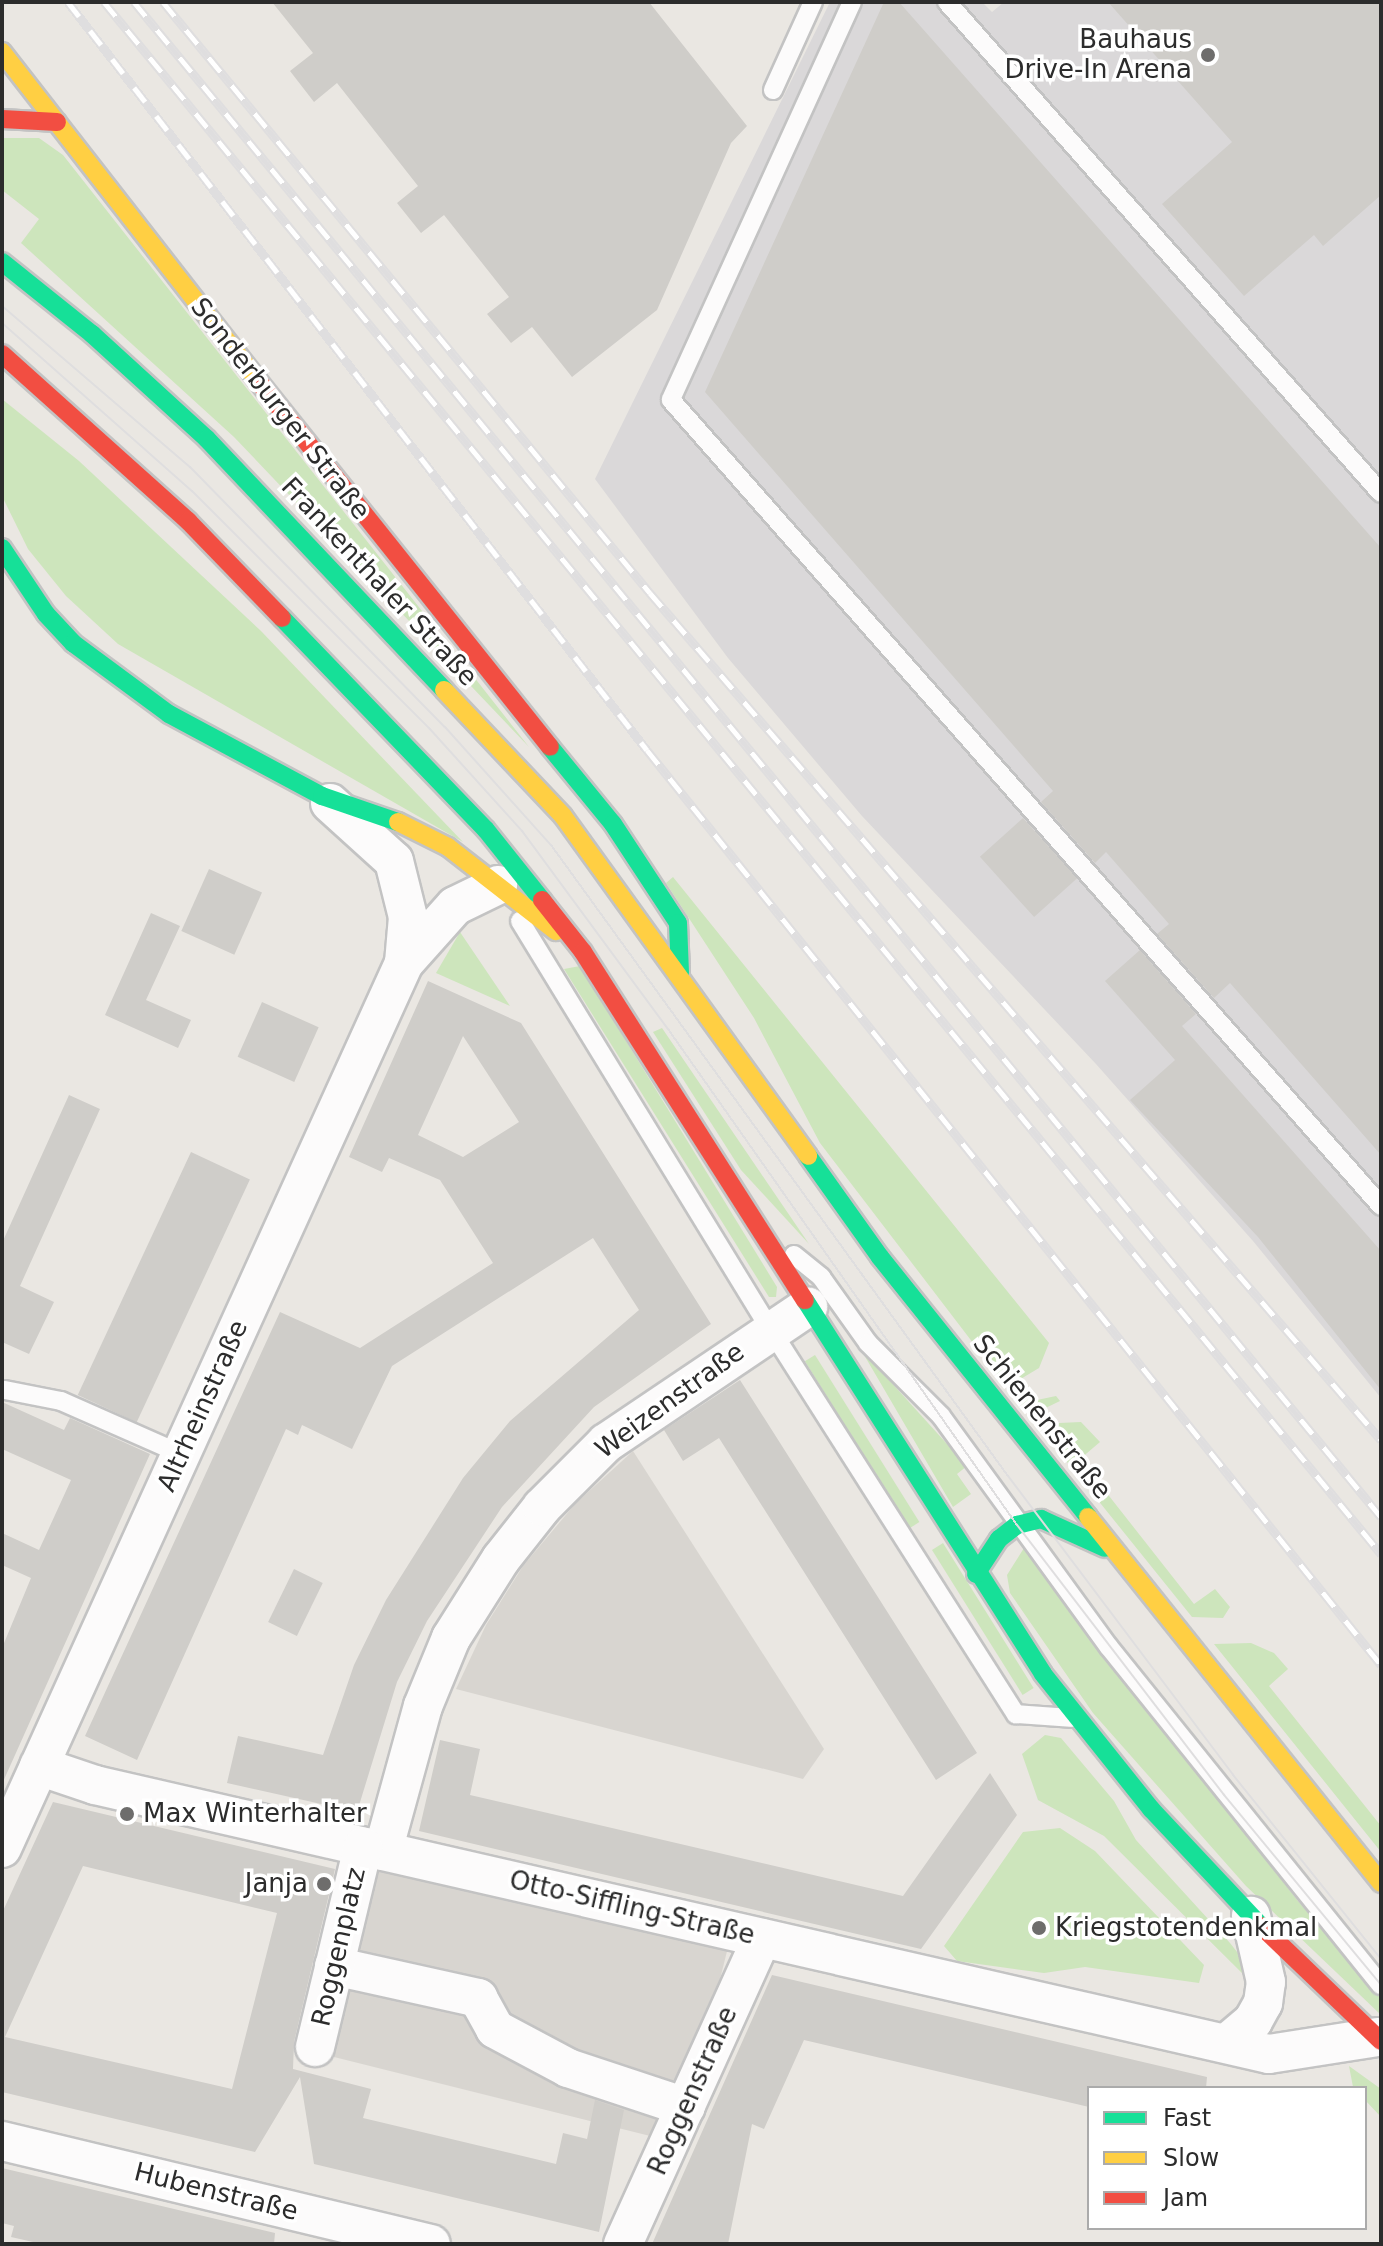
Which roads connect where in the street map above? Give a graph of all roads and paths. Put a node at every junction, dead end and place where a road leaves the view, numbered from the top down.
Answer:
1 (813, 2) edge
2 (852, 2) edge
3 (947, 2) edge
4 (2, 52) edge
5 (773, 90) dead end
6 (2, 119) edge
7 (57, 122) junction
8 (2, 262) edge
9 (2, 354) edge
10 (1381, 493) edge
11 (2, 548) edge
12 (322, 796) junction
13 (498, 885) junction
14 (583, 952) junction
15 (404, 963) junction
16 (680, 973) junction
17 (1381, 1206) edge
18 (754, 1224) junction
19 (808, 1307) junction
20 (771, 1330) junction
21 (5, 1390) dead end
22 (181, 1454) junction
23 (1017, 1525) junction
24 (1118, 1555) junction
25 (976, 1574) junction
26 (1077, 1719) junction
27 (39, 1766) junction
28 (2, 1848) edge
29 (373, 1849) junction
30 (1381, 1884) edge
31 (1251, 1916) junction
32 (762, 1938) junction
33 (334, 1966) junction
34 (1381, 1985) edge
35 (1379, 2039) edge
36 (1227, 2043) junction
37 (315, 2047) dead end
38 (686, 2107) junction
39 (2, 2141) edge
40 (431, 2244) edge
41 (623, 2244) edge

1 - 5 lane
2 - 17 lane
3 - 10 lane
4 - 7 main road, Sonderburger Straße
6 - 7 main road
7 - 16 main road, Sonderburger Straße
8 - 16 main road, Frankenthaler Straße
9 - 14 main road
11 - 12 main road
12 - 13 main road
12 - 15 street, Altrheinstraße
13 - 14 main road
13 - 15 street, Altrheinstraße
13 - 20 lane
14 - 18 main road
15 - 22 street, Altrheinstraße
16 - 24 main road, Schienenstraße
18 - 19 main road
18 - 23 lane
19 - 20 street, Weizenstraße
19 - 25 main road
20 - 26 lane
20 - 29 street, Weizenstraße
21 - 22 lane
22 - 27 street, Altrheinstraße
23 - 24 main road
23 - 25 main road
23 - 34 lane
24 - 30 main road, Schienenstraße
25 - 26 main road
26 - 31 main road
27 - 28 street, Altrheinstraße
27 - 29 street, Otto-Siffling-Straße
29 - 32 street, Otto-Siffling-Straße
29 - 33 street, Roggenplatz
31 - 35 main road
31 - 36 street
32 - 36 street, Otto-Siffling-Straße
32 - 38 street, Roggenstraße
33 - 37 street, Roggenplatz
33 - 38 street
35 - 36 street, Otto-Siffling-Straße
38 - 41 street, Roggenstraße
39 - 40 street, Hubenstraße

